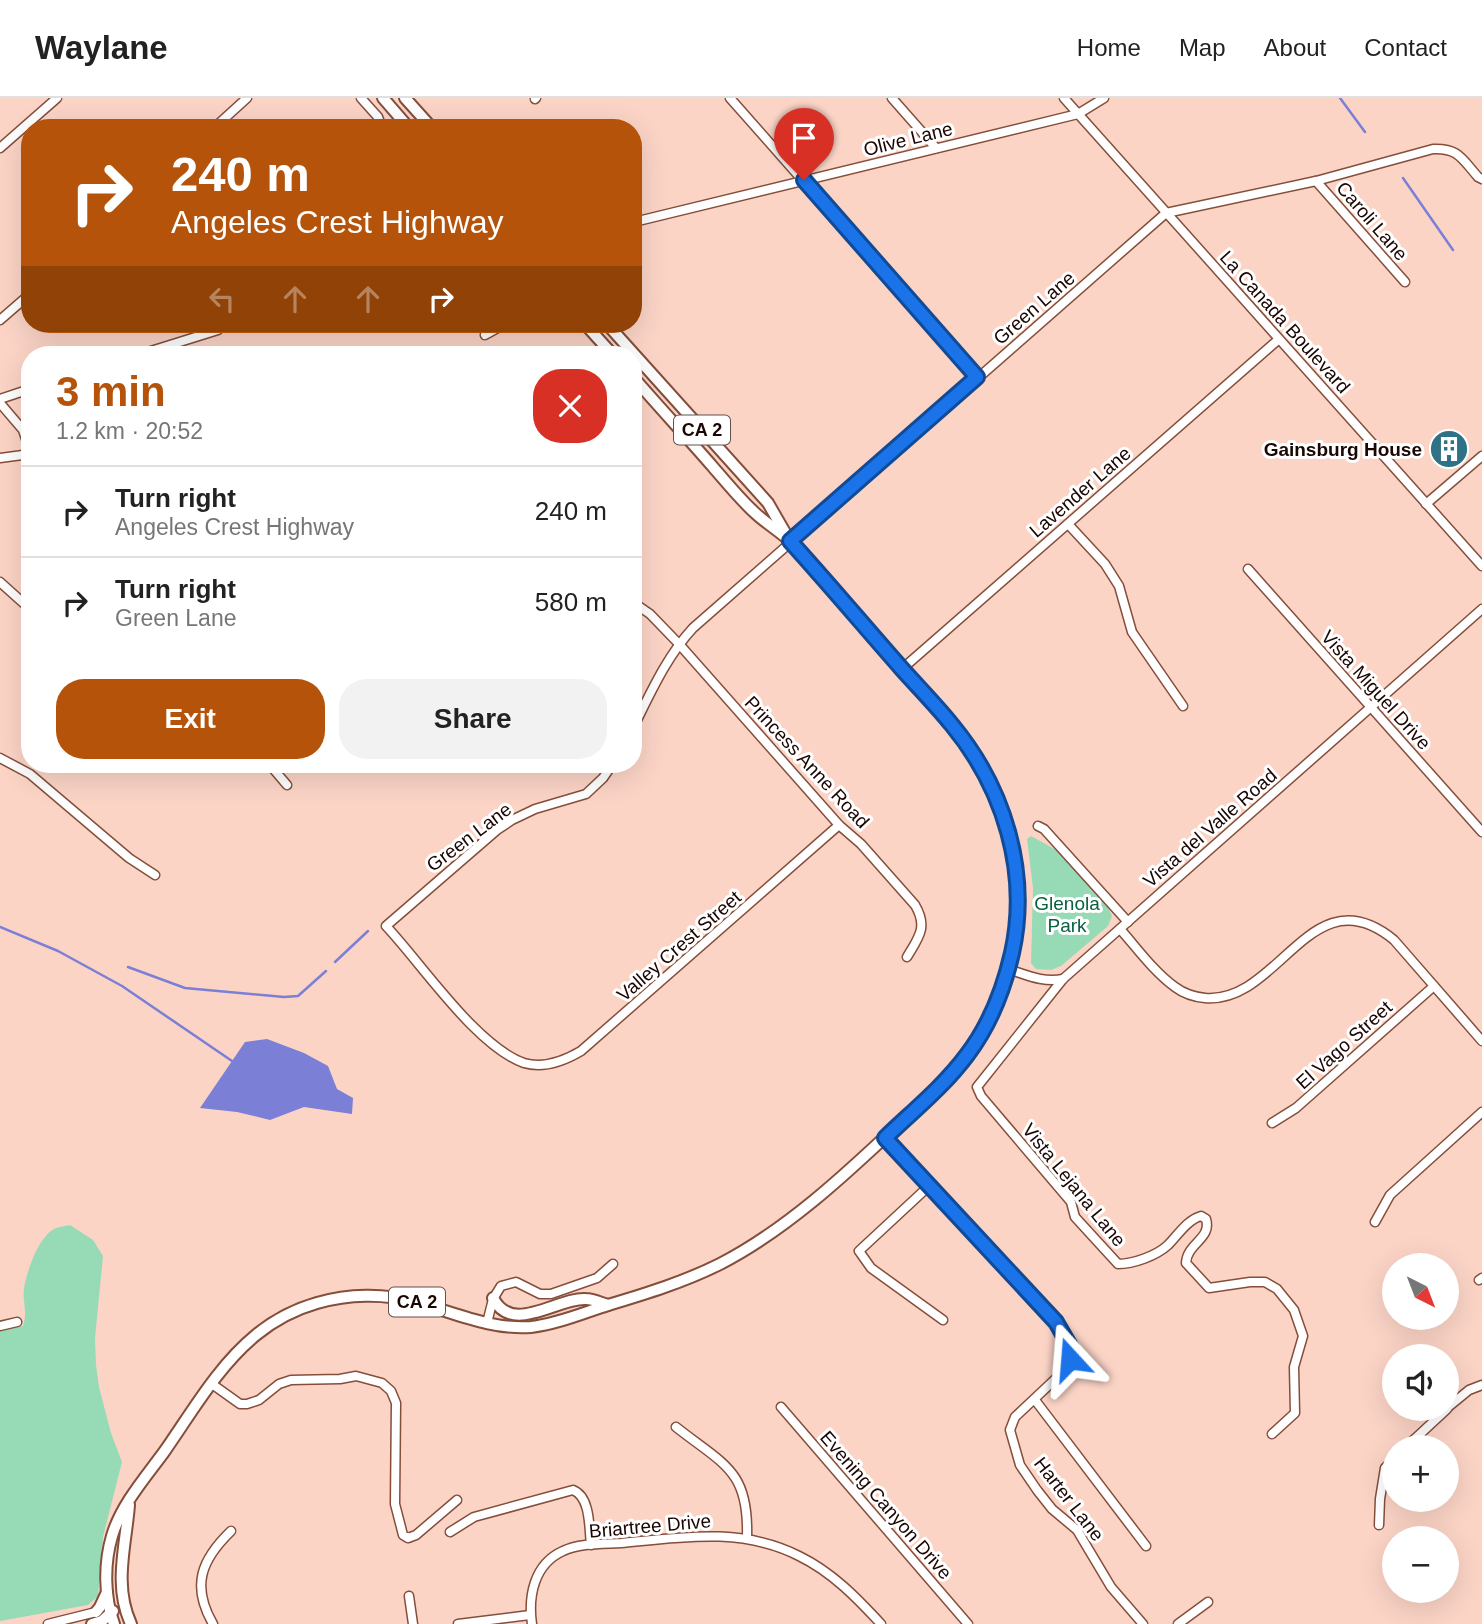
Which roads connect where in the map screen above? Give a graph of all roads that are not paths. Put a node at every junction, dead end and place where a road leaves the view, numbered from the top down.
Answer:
1 (57, 98) edge
2 (247, 98) edge
3 (361, 98) edge
4 (405, 98) edge
5 (730, 98) edge
6 (892, 98) edge
7 (1064, 98) edge
8 (1104, 98) edge
9 (385, 99) edge
10 (1078, 114) junction
11 (33, 119) edge
12 (224, 119) edge
13 (379, 119) edge
14 (402, 119) edge
15 (424, 119) edge
16 (21, 130) edge
17 (0, 148) edge
18 (936, 148) junction
19 (1482, 179) edge
20 (804, 180) junction
21 (1316, 181) junction
22 (1166, 213) junction
23 (642, 220) edge
24 (1405, 282) dead end
25 (21, 302) edge
26 (0, 320) edge
27 (208, 333) edge
28 (489, 333) edge
29 (593, 333) edge
30 (485, 335) dead end
31 (1279, 338) junction
32 (167, 346) edge
33 (605, 346) edge
34 (642, 363) edge
35 (977, 377) junction
36 (642, 387) edge
37 (21, 393) edge
38 (0, 401) edge
39 (21, 427) edge
40 (21, 454) edge
41 (1482, 456) edge
42 (0, 458) edge
43 (1426, 504) junction
44 (1068, 524) junction
45 (790, 541) junction
46 (1482, 566) edge
47 (1248, 569) dead end
48 (0, 582) edge
49 (21, 601) edge
50 (642, 608) edge
51 (1482, 609) edge
52 (679, 644) junction
53 (902, 669) junction
54 (1183, 706) dead end
55 (1370, 708) junction
56 (642, 709) edge
57 (0, 758) edge
58 (21, 769) edge
59 (28, 773) edge
60 (276, 773) edge
61 (606, 773) edge
62 (286, 785) dead end
63 (839, 825) junction
64 (1038, 826) dead end
65 (1482, 832) edge
66 (155, 875) dead end
67 (1128, 922) junction
68 (1120, 929) junction
69 (907, 957) dead end
70 (1008, 969) junction
71 (1063, 979) junction
72 (1434, 986) junction
73 (1482, 1041) edge
74 (526, 1064) joint
75 (977, 1087) joint
76 (1482, 1112) edge
77 (1272, 1123) dead end
78 (885, 1138) junction
79 (929, 1186) junction
80 (1376, 1222) dead end
81 (613, 1264) dead end
82 (493, 1298) junction
83 (608, 1305) junction
84 (943, 1320) dead end
85 (17, 1322) dead end
86 (487, 1323) junction
87 (0, 1326) edge
88 (212, 1384) junction
89 (1482, 1385) edge
90 (1459, 1398) edge
91 (1035, 1400) junction
92 (781, 1407) dead end
93 (1434, 1421) edge
94 (676, 1427) dead end
95 (1272, 1434) dead end
96 (1419, 1435) edge
97 (1382, 1487) edge
98 (457, 1500) dead end
99 (129, 1503) junction
100 (1379, 1525) dead end
101 (230, 1531) dead end
102 (450, 1532) dead end
103 (747, 1537) junction
104 (591, 1545) junction
105 (1146, 1546) dead end
106 (107, 1589) junction
107 (409, 1596) dead end
108 (1208, 1602) dead end
109 (96, 1612) junction
110 (112, 1619) edge
111 (531, 1619) edge
112 (48, 1624) edge
113 (92, 1624) edge
114 (125, 1624) edge
115 (131, 1624) edge
116 (212, 1624) edge
117 (412, 1624) edge
118 (458, 1624) edge
119 (881, 1624) edge
120 (968, 1624) edge
121 (1143, 1624) edge
122 (1178, 1624) edge

1 - 11 street
2 - 12 street
3 - 13 street
4 - 15 main road
5 - 20 street
6 - 18 street
7 - 10 street, La Canada Boulevard
8 - 10 street, Olive Lane
9 - 14 main road
10 - 18 street, Olive Lane
10 - 22 street, La Canada Boulevard
16 - 17 street
18 - 20 street, Olive Lane
19 - 21 street, Green Lane
20 - 23 street, Olive Lane
20 - 35 street
21 - 22 street, Green Lane
21 - 24 street, Caroli Lane
22 - 31 street, La Canada Boulevard
22 - 35 street, Green Lane
25 - 26 street
27 - 32 street
28 - 30 street
29 - 33 main road
31 - 43 street, La Canada Boulevard
31 - 44 street, Lavender Lane
34 - 45 main road, CA 2
35 - 45 street, Green Lane
36 - 45 main road, CA 2
37 - 38 street
38 - 39 street
40 - 42 street
41 - 43 street
43 - 46 street, La Canada Boulevard
44 - 53 street, Lavender Lane
44 - 54 street
45 - 52 street, Green Lane
45 - 53 main road, CA 2
47 - 55 street, Vista Miguel Drive
48 - 49 street
50 - 52 street, Princess Anne Road
51 - 55 street, Vista del Valle Road
52 - 56 street, Green Lane
52 - 63 street, Princess Anne Road
53 - 70 main road, CA 2
55 - 65 street, Vista Miguel Drive
55 - 67 street, Vista del Valle Road
57 - 58 street
59 - 66 street
60 - 62 street
61 - 74 street, Green Lane
63 - 69 street, Princess Anne Road
63 - 74 street, Valley Crest Street
64 - 67 street
67 - 68 street, Vista del Valle Road
68 - 71 street, Vista del Valle Road
68 - 72 street
70 - 71 street
70 - 78 main road, CA 2
71 - 75 street, Vista del Valle Road
72 - 73 street
72 - 77 street, El Vago Street
75 - 95 street, Vista Lejana Lane
76 - 80 street
78 - 79 street, Harter Lane
78 - 83 main road, CA 2
79 - 84 street
79 - 91 street, Harter Lane
81 - 82 street
82 - 83 main road
82 - 86 street
83 - 86 main road, CA 2
85 - 87 street
86 - 88 main road, CA 2
88 - 98 street
88 - 99 main road, CA 2
89 - 90 street
91 - 105 street
91 - 121 street, Harter Lane
92 - 120 street, Evening Canyon Drive
93 - 96 street
94 - 103 street
97 - 100 street
99 - 106 main road, CA 2
99 - 110 main road
99 - 115 main road, CA 2
101 - 116 street
102 - 104 street
103 - 104 street, Briartree Drive
103 - 119 street, Briartree Drive
104 - 111 street, Briartree Drive
106 - 109 main road
106 - 110 main road, CA 2
107 - 117 street
108 - 122 street
109 - 110 main road
109 - 112 street
110 - 113 main road
110 - 114 main road
111 - 118 street

